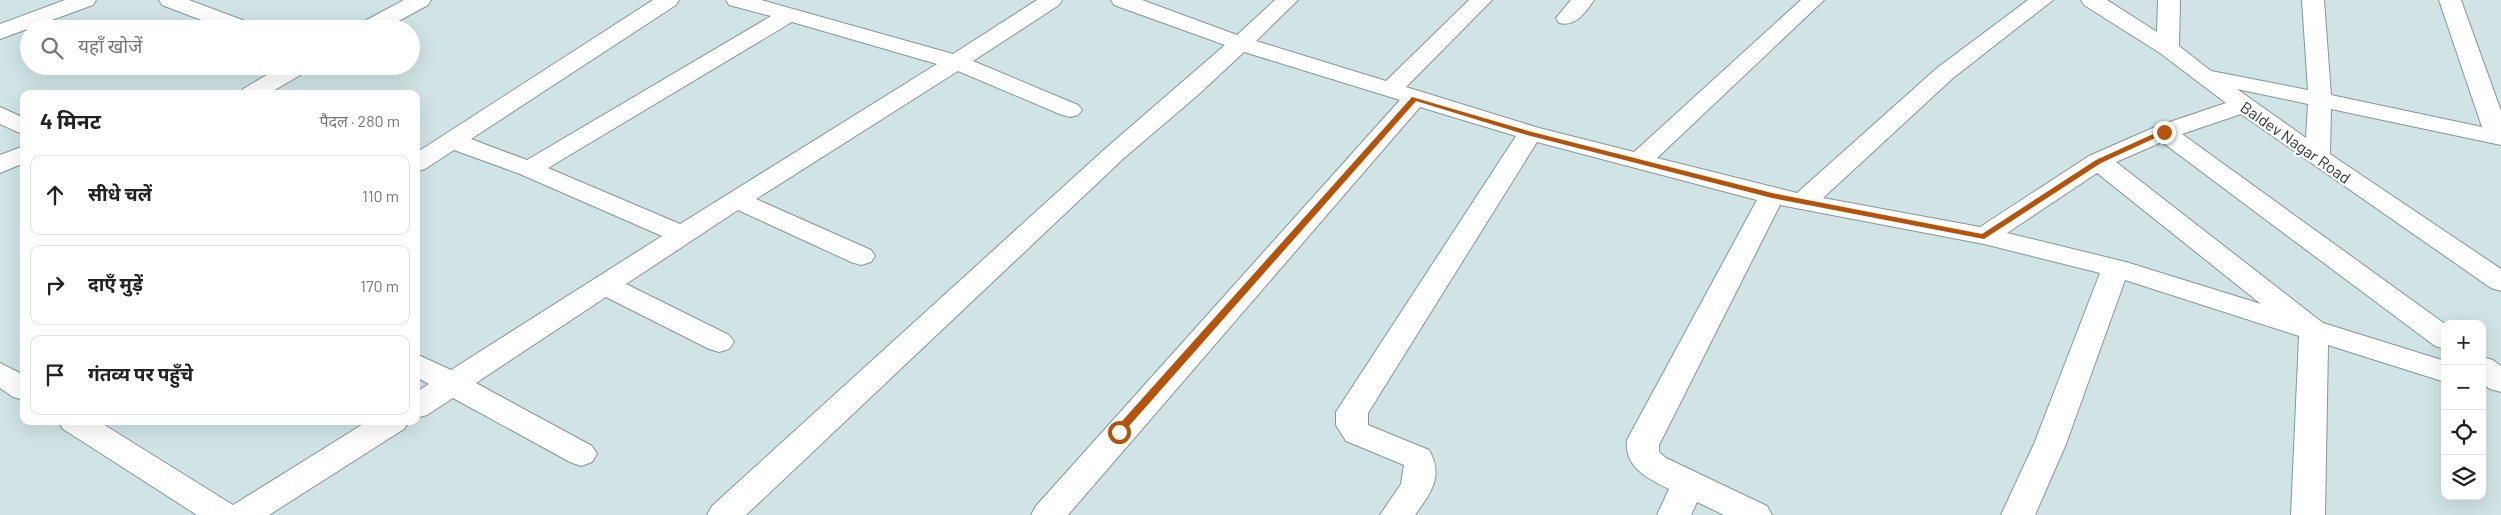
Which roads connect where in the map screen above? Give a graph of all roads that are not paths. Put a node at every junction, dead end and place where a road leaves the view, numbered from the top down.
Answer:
1 (85, 0) edge
2 (170, 0) edge
3 (420, 0) edge
4 (668, 0) edge
5 (737, 0) edge
6 (1050, 0) edge
7 (1122, 0) edge
8 (1287, 0) edge
9 (1481, 0) edge
10 (1583, 0) edge
11 (1813, 0) edge
12 (2042, 0) edge
13 (2092, 0) edge
14 (2168, 0) edge
15 (2313, 0) edge
16 (2450, 0) edge
17 (790, 14) junction
18 (1567, 18) dead end
19 (32, 20) edge
20 (222, 20) edge
21 (383, 20) edge
22 (20, 24) edge
23 (0, 32) edge
24 (1239, 42) junction
25 (2168, 48) junction
26 (956, 62) junction
27 (2199, 74) junction
28 (284, 75) edge
29 (258, 90) edge
30 (1402, 94) junction
31 (2320, 100) junction
32 (2244, 105) junction
33 (1070, 110) dead end
34 (0, 114) edge
35 (20, 126) edge
36 (2164, 132) junction
37 (1530, 134) junction
38 (2499, 137) edge
39 (453, 141) junction
40 (20, 155) edge
41 (2316, 157) junction
42 (420, 162) edge
43 (1638, 162) junction
44 (2098, 162) junction
45 (0, 165) edge
46 (529, 169) junction
47 (1772, 196) junction
48 (736, 200) junction
49 (1805, 200) junction
50 (683, 235) junction
51 (1984, 236) junction
52 (861, 256) dead end
53 (2116, 268) junction
54 (2501, 282) edge
55 (606, 286) junction
56 (2314, 331) junction
57 (2441, 336) edge
58 (719, 342) dead end
59 (420, 366) edge
60 (2486, 370) edge
61 (2441, 371) edge
62 (0, 374) edge
63 (2501, 381) edge
64 (454, 384) junction
65 (2486, 384) edge
66 (20, 386) edge
67 (2501, 389) edge
68 (420, 405) edge
69 (80, 425) edge
70 (387, 425) edge
71 (581, 454) dead end
72 (1688, 484) junction
73 (223, 515) edge
74 (242, 515) edge
75 (724, 515) edge
76 (1048, 515) edge
77 (1397, 515) edge
78 (1674, 515) edge
79 (1755, 515) edge
80 (2018, 515) edge
81 (2308, 515) edge

1 - 19 street
2 - 20 street
3 - 21 street
4 - 39 street
5 - 17 street
6 - 26 street
7 - 24 street
8 - 24 street
9 - 30 street
10 - 18 street
11 - 43 street
12 - 49 street
13 - 25 street, Baldev Nagar Road
14 - 25 street
15 - 31 street
16 - 38 street
17 - 26 street
17 - 46 street
22 - 23 street
24 - 30 street
24 - 75 street
25 - 27 street, Baldev Nagar Road
26 - 33 street
26 - 48 street
27 - 31 street
27 - 32 street, Baldev Nagar Road
28 - 29 street
30 - 37 street
30 - 76 street
31 - 38 street
31 - 41 street
32 - 36 street
32 - 41 street, Baldev Nagar Road
34 - 35 street
36 - 44 street
36 - 57 street
37 - 43 street
37 - 77 street
39 - 42 street
39 - 46 street
40 - 45 street
41 - 54 street, Baldev Nagar Road
43 - 47 street
44 - 51 street
44 - 56 street
46 - 50 street
47 - 49 street
47 - 72 street
48 - 50 street
48 - 52 street
49 - 51 street
50 - 55 street
51 - 53 street
53 - 56 street
53 - 80 street
55 - 58 street
55 - 64 street
56 - 61 street
56 - 81 street
59 - 64 street
60 - 63 street
62 - 66 street
64 - 68 street
64 - 71 street
65 - 67 street
69 - 73 street
70 - 74 street
72 - 78 street
72 - 79 street

